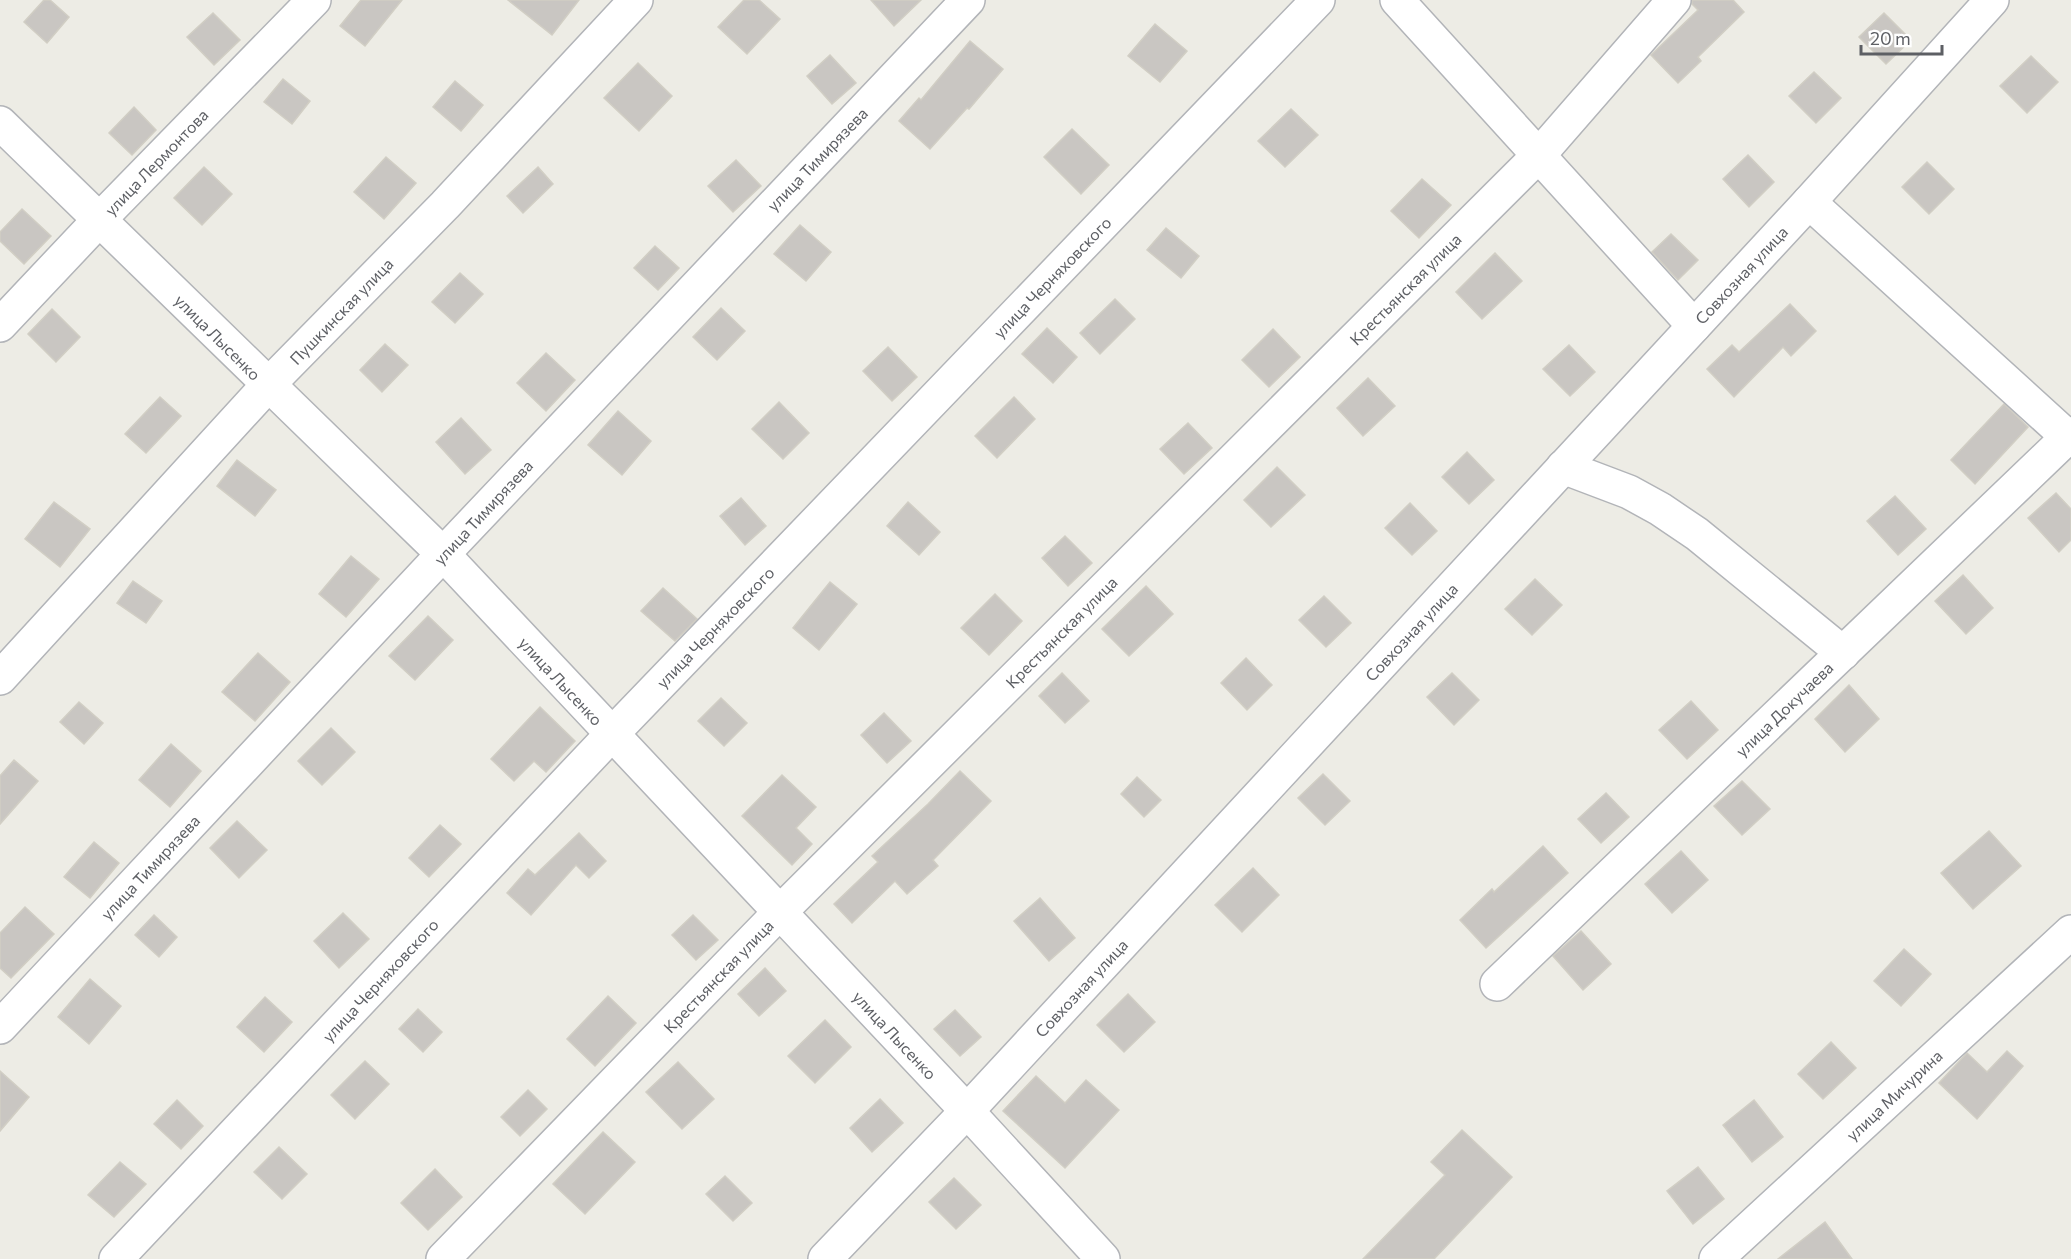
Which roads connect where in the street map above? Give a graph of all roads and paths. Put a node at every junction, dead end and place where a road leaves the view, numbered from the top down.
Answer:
1 (314, 0) edge
2 (636, 0) edge
3 (968, 0) edge
4 (1318, 0) edge
5 (1397, 0) edge
6 (1674, 0) edge
7 (1992, 0) edge
8 (0, 123) edge
9 (1539, 155) junction
10 (1809, 202) junction
11 (99, 220) junction
12 (0, 325) edge
13 (1694, 326) junction
14 (268, 386) junction
15 (2070, 437) edge
16 (1563, 467) junction
17 (443, 554) junction
18 (1843, 653) junction
19 (0, 678) edge
20 (611, 735) junction
21 (780, 912) junction
22 (2071, 932) edge
23 (1497, 984) dead end
24 (0, 1027) edge
25 (967, 1111) junction
26 (116, 1259) edge
27 (443, 1259) edge
28 (825, 1259) edge
29 (1103, 1259) edge
30 (1716, 1259) edge

1 - 11 street, улица Лермонтова
2 - 14 street, Пушкинская улица
3 - 17 street, улица Тимирязева
4 - 20 street, улица Черняховского
5 - 9 street
6 - 9 street, Крестьянская улица
7 - 10 street, Совхозная улица
8 - 11 street, улица Лысенко
9 - 13 street
9 - 21 street, Крестьянская улица
10 - 13 street, Совхозная улица
10 - 15 street
11 - 12 street, улица Лермонтова
11 - 14 street, улица Лысенко
13 - 16 street, Совхозная улица
14 - 17 street, улица Лысенко
14 - 19 street, Пушкинская улица
15 - 18 street, улица Докучаева
16 - 18 street
16 - 25 street, Совхозная улица
17 - 20 street, улица Лысенко
17 - 24 street, улица Тимирязева
18 - 23 street, улица Докучаева
20 - 21 street, улица Лысенко
20 - 26 street, улица Черняховского
21 - 25 street, улица Лысенко
21 - 27 street, Крестьянская улица
22 - 30 street, улица Мичурина
25 - 28 street, Совхозная улица
25 - 29 street, улица Лысенко

